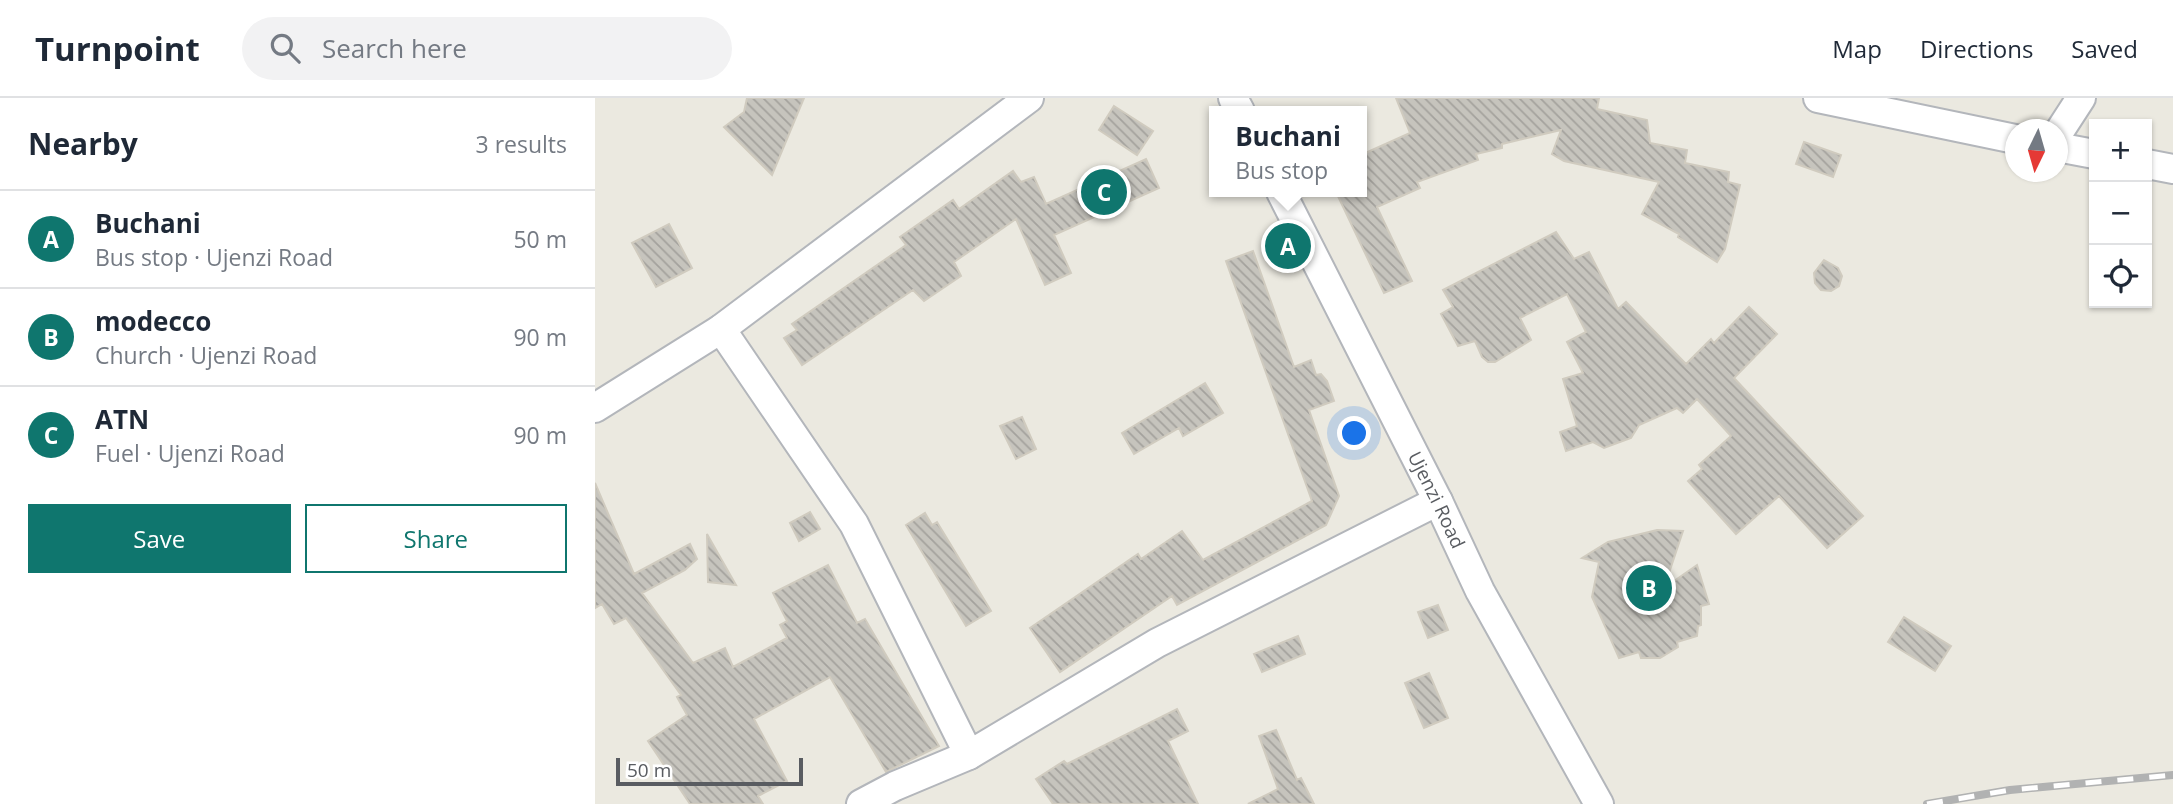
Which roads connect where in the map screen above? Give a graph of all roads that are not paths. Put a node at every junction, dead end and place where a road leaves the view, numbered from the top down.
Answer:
1 (1029, 98) edge
2 (1818, 98) edge
3 (2081, 98) edge
4 (2067, 119) edge
5 (2005, 137) edge
6 (2068, 149) edge
7 (2089, 153) edge
8 (2152, 165) edge
9 (2173, 169) edge
10 (1284, 197) edge
11 (721, 329) junction
12 (595, 408) edge
13 (1438, 501) junction
14 (969, 755) junction
15 (1595, 803) edge
16 (861, 804) edge

1 - 11 street
2 - 5 street
3 - 4 street
6 - 7 street
8 - 9 street
10 - 13 street, Ujenzi Road
11 - 12 street
11 - 14 street
13 - 14 street
13 - 15 street, Ujenzi Road
14 - 16 street

